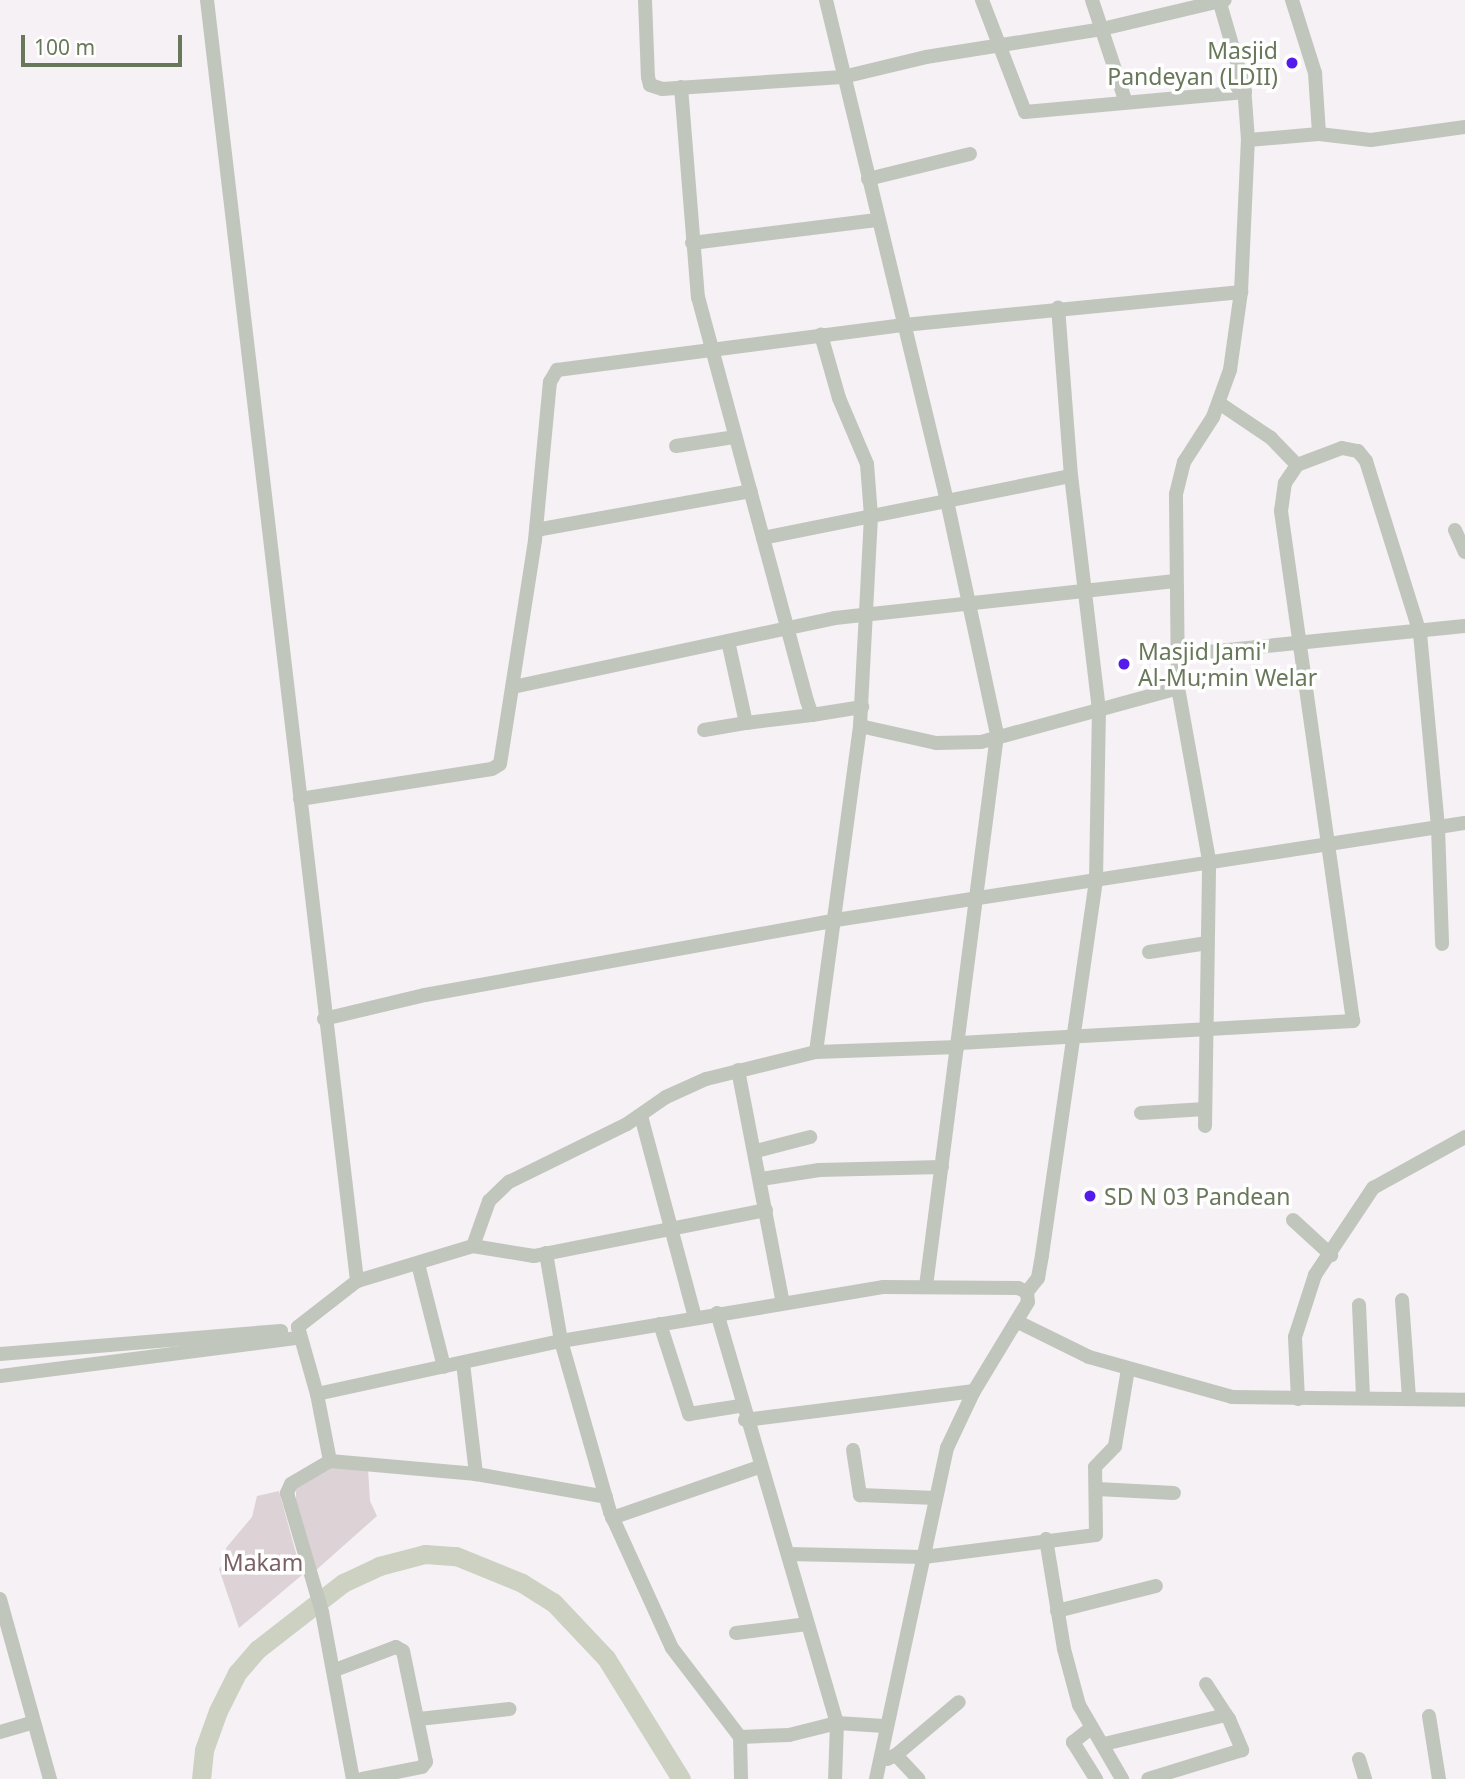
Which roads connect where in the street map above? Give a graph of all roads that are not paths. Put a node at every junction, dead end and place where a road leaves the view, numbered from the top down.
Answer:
1 (207, 0) edge
2 (645, 0) edge
3 (826, 0) edge
4 (982, 0) edge
5 (1092, 0) edge
6 (1292, 0) edge
7 (1221, 1) edge
8 (1102, 29) junction
9 (998, 44) junction
10 (843, 77) junction
11 (681, 87) junction
12 (1245, 92) junction
13 (1125, 100) junction
14 (1465, 127) edge
15 (1319, 134) junction
16 (1248, 139) junction
17 (970, 154) dead end
18 (868, 179) junction
19 (877, 220) junction
20 (692, 243) junction
21 (1241, 292) junction
22 (1058, 308) junction
23 (905, 325) junction
24 (821, 335) junction
25 (709, 348) junction
26 (1219, 403) junction
27 (735, 437) junction
28 (676, 446) dead end
29 (1297, 465) junction
30 (1070, 476) junction
31 (750, 491) junction
32 (947, 500) junction
33 (870, 516) junction
34 (536, 530) junction
35 (1455, 530) dead end
36 (763, 538) junction
37 (1465, 552) edge
38 (1175, 581) junction
39 (1086, 591) junction
40 (968, 603) junction
41 (869, 616) junction
42 (1465, 626) edge
43 (786, 628) junction
44 (1420, 633) junction
45 (729, 641) junction
46 (1300, 645) junction
47 (1178, 655) junction
48 (513, 687) junction
49 (1178, 688) junction
50 (862, 707) junction
51 (1099, 710) junction
52 (812, 715) junction
53 (746, 723) junction
54 (860, 726) junction
55 (704, 730) dead end
56 (997, 735) junction
57 (300, 799) junction
58 (1465, 822) edge
59 (1438, 827) junction
60 (1330, 842) junction
61 (1209, 860) junction
62 (1096, 880) junction
63 (977, 901) junction
64 (836, 920) junction
65 (1207, 943) junction
66 (1442, 944) dead end
67 (1149, 952) dead end
68 (324, 1019) junction
69 (1206, 1027) junction
70 (1074, 1036) junction
71 (959, 1045) junction
72 (816, 1052) junction
73 (738, 1070) junction
74 (1205, 1109) junction
75 (1141, 1113) dead end
76 (640, 1116) junction
77 (1205, 1126) dead end
78 (810, 1136) dead end
79 (1465, 1137) edge
80 (756, 1151) junction
81 (942, 1167) junction
82 (761, 1179) junction
83 (766, 1210) junction
84 (1293, 1220) dead end
85 (671, 1226) junction
86 (473, 1246) junction
87 (546, 1254) junction
88 (1331, 1255) junction
89 (418, 1264) junction
90 (357, 1281) junction
91 (926, 1286) junction
92 (1027, 1292) junction
93 (1402, 1300) dead end
94 (783, 1303) junction
95 (1359, 1305) dead end
96 (716, 1313) junction
97 (695, 1317) junction
98 (1018, 1322) junction
99 (660, 1324) junction
100 (298, 1334) junction
101 (561, 1341) junction
102 (0, 1354) edge
103 (463, 1363) junction
104 (444, 1367) junction
105 (1128, 1369) junction
106 (0, 1376) edge
107 (974, 1391) junction
108 (317, 1394) junction
109 (1363, 1398) junction
110 (1409, 1398) junction
111 (1298, 1399) junction
112 (1465, 1399) edge
113 (742, 1413) junction
114 (853, 1450) dead end
115 (330, 1461) junction
116 (759, 1467) junction
117 (476, 1474) junction
118 (1097, 1489) junction
119 (1174, 1493) dead end
120 (606, 1497) junction
121 (936, 1498) junction
122 (612, 1518) junction
123 (1046, 1539) junction
124 (788, 1554) junction
125 (924, 1557) junction
126 (1156, 1586) dead end
127 (0, 1599) edge
128 (1057, 1611) junction
129 (807, 1624) junction
130 (736, 1633) dead end
131 (335, 1670) junction
132 (1206, 1684) dead end
133 (960, 1702) dead end
134 (509, 1709) dead end
135 (1226, 1715) junction
136 (1429, 1716) dead end
137 (419, 1719) junction
138 (34, 1722) junction
139 (837, 1723) junction
140 (884, 1726) junction
141 (1091, 1728) junction
142 (0, 1732) edge
143 (740, 1737) junction
144 (1104, 1744) junction
145 (896, 1755) junction
146 (1359, 1759) dead end
147 (880, 1763) junction
148 (50, 1779) edge
149 (353, 1779) edge
150 (362, 1779) edge
151 (741, 1779) edge
152 (835, 1779) edge
153 (876, 1779) edge
154 (918, 1779) edge
155 (1096, 1779) edge
156 (1122, 1779) edge
157 (1148, 1779) edge
158 (1365, 1779) edge
159 (1439, 1779) edge

1 - 57 street
2 - 11 street
3 - 10 street
4 - 9 street
5 - 8 street
6 - 15 street
7 - 8 street
7 - 12 street
8 - 9 street
8 - 13 street
9 - 10 street
9 - 13 street
10 - 11 street
10 - 18 street
11 - 20 street
12 - 13 street
12 - 16 street
14 - 15 street
15 - 16 street
16 - 21 street
17 - 18 street
18 - 19 street
19 - 20 street
19 - 23 street
20 - 25 street
21 - 22 street
21 - 26 street
22 - 23 street
22 - 30 street
23 - 24 street
23 - 32 street
24 - 25 street
24 - 33 street
25 - 27 street
25 - 34 street
26 - 29 street
26 - 38 street
27 - 28 street
27 - 31 street
29 - 44 street
29 - 46 street
30 - 32 street
30 - 39 street
31 - 34 street
31 - 36 street
32 - 33 street
32 - 40 street
33 - 36 street
33 - 41 street
34 - 48 street
35 - 37 street
36 - 43 street
38 - 39 street
38 - 47 street
39 - 40 street
39 - 51 street
40 - 41 street
40 - 56 street
41 - 43 street
41 - 50 street
42 - 44 street
43 - 45 street
43 - 52 street
44 - 46 street
44 - 59 street
45 - 48 street
45 - 53 street
46 - 47 street
46 - 60 street
47 - 49 street
48 - 57 street
49 - 51 street
49 - 61 street
50 - 52 street
50 - 54 street
51 - 56 street
51 - 62 street
52 - 53 street
53 - 55 street
54 - 56 street
54 - 64 street
56 - 63 street
57 - 68 street
58 - 59 street
59 - 60 street
59 - 66 street
60 - 61 street
60 - 69 street
61 - 62 street
61 - 65 street
62 - 63 street
62 - 70 street
63 - 64 street
63 - 71 street
64 - 68 street
64 - 72 street
65 - 67 street
65 - 69 street
68 - 90 street
69 - 70 street
69 - 74 street
70 - 71 street
70 - 92 street
71 - 72 street
71 - 81 street
72 - 73 street
73 - 76 street
73 - 80 street
74 - 75 street
74 - 77 street
76 - 85 street
76 - 86 street
78 - 80 street
79 - 88 street
80 - 82 street
81 - 82 street
81 - 91 street
82 - 83 street
83 - 85 street
83 - 94 street
84 - 88 street
85 - 87 street
85 - 97 street
86 - 87 street
86 - 89 street
87 - 101 street
88 - 111 street
89 - 90 street
89 - 104 street
90 - 100 street
91 - 92 street
91 - 94 street
92 - 98 street
93 - 110 street
94 - 96 street
95 - 109 street
96 - 97 street
96 - 113 street
97 - 99 street
98 - 105 street
98 - 107 street
99 - 101 street
99 - 113 street
100 - 102 street
100 - 106 street
100 - 108 street
101 - 103 street
101 - 120 street
103 - 104 street
103 - 117 street
104 - 108 street
105 - 111 street
105 - 118 street
107 - 113 street
107 - 121 street
108 - 115 street
109 - 110 street
109 - 111 street
110 - 112 street
113 - 116 street
114 - 121 street
115 - 117 street
115 - 131 street
116 - 122 street
116 - 124 street
117 - 120 street
118 - 119 street
118 - 123 street
120 - 122 street
121 - 125 street
122 - 143 street
123 - 125 street
123 - 128 street
124 - 125 street
124 - 129 street
125 - 140 street
126 - 128 street
127 - 138 street
128 - 141 street
129 - 130 street
129 - 139 street
131 - 137 street
131 - 149 street
132 - 135 street
133 - 145 street
134 - 137 street
135 - 144 street
135 - 157 street
136 - 159 street
137 - 150 street
138 - 142 street
138 - 148 street
139 - 140 street
139 - 143 street
139 - 152 street
140 - 147 street
141 - 144 street
141 - 155 street
143 - 151 street
144 - 156 street
145 - 147 street
145 - 154 street
146 - 158 street
147 - 153 street

